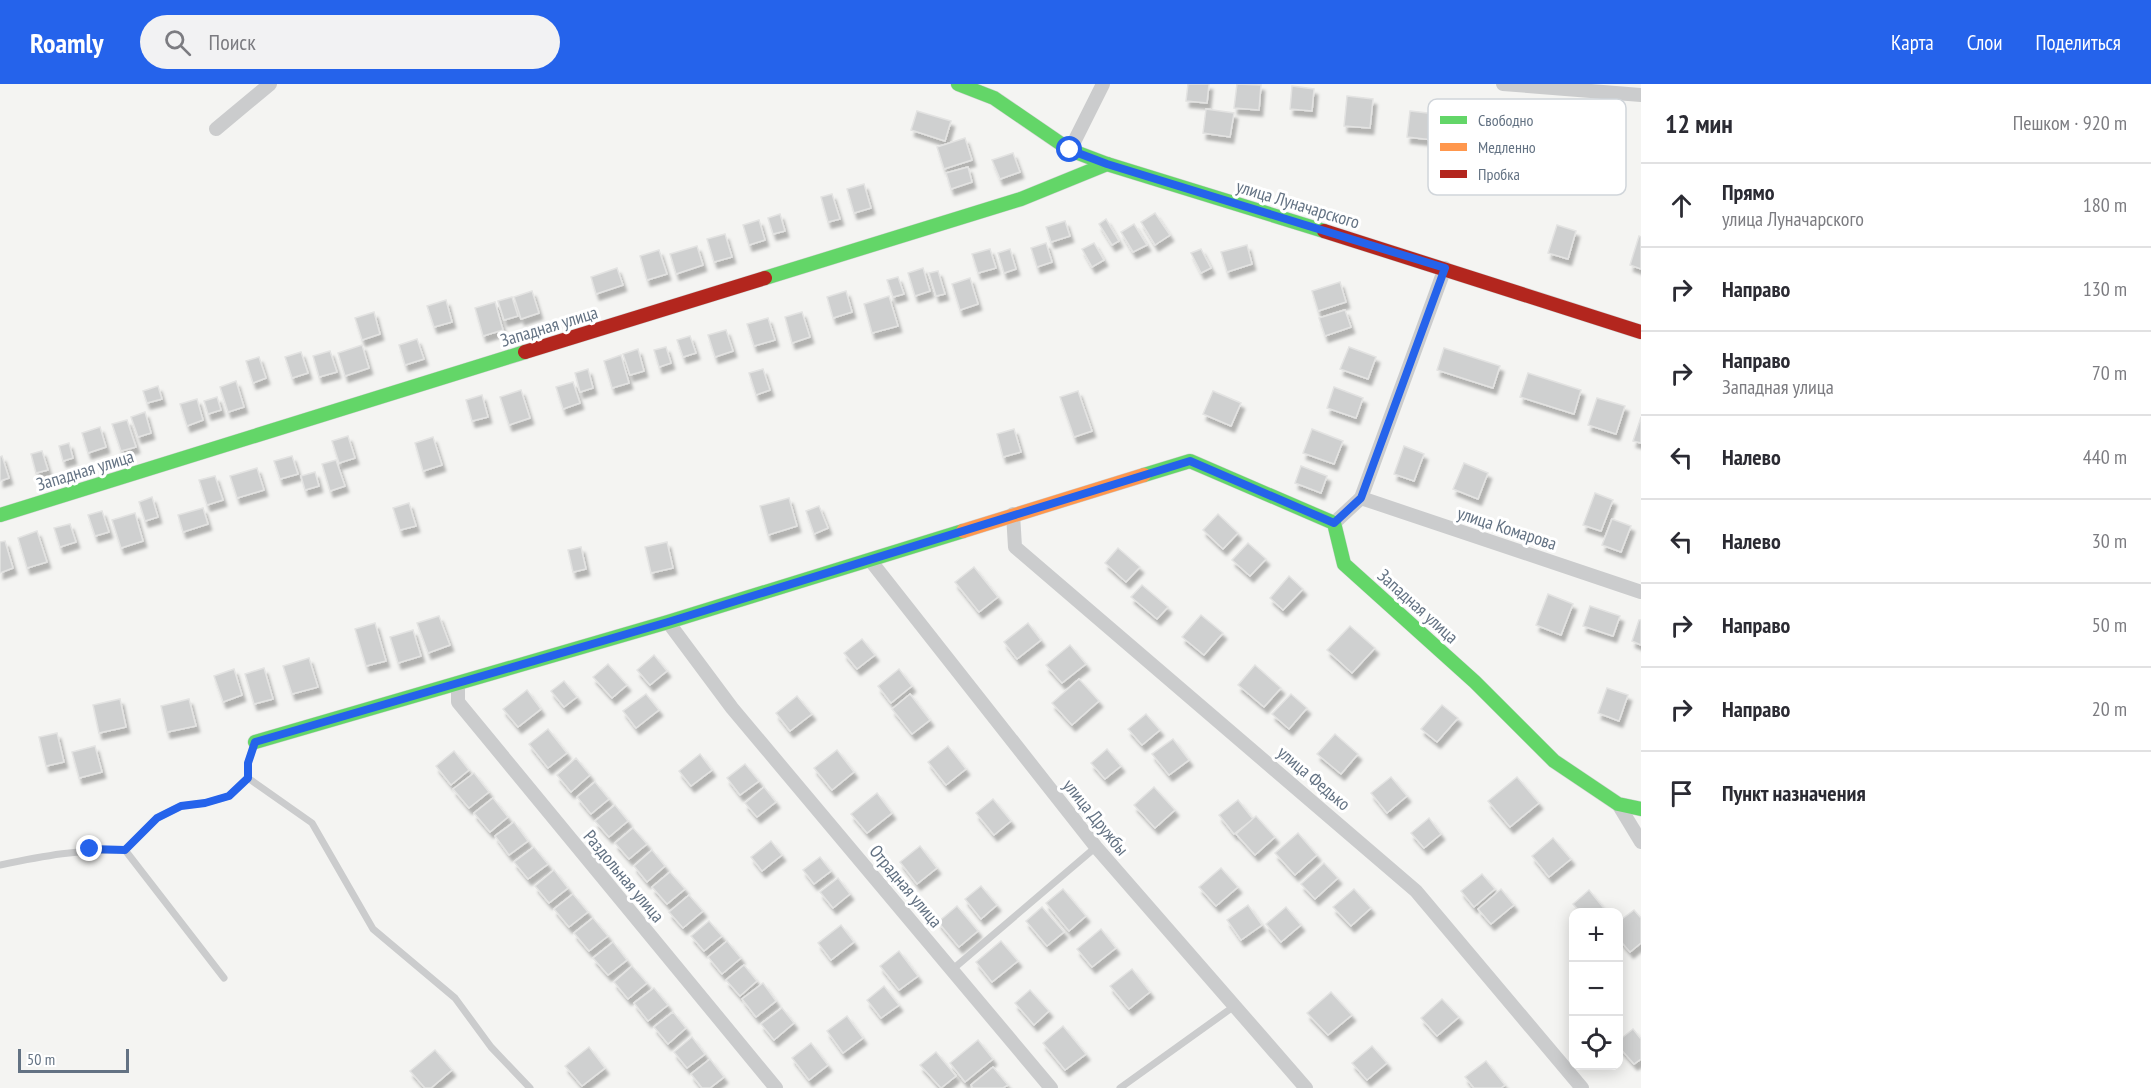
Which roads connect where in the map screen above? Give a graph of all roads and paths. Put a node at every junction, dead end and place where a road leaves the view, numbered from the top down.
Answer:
1 (270, 84) edge
2 (958, 84) edge
3 (1103, 84) edge
4 (1503, 84) edge
5 (1641, 95) edge
6 (216, 129) dead end
7 (1070, 150) junction
8 (1107, 164) junction
9 (1445, 268) junction
10 (1641, 332) edge
11 (1361, 498) junction
12 (1012, 514) junction
13 (0, 515) edge
14 (1334, 523) junction
15 (870, 560) junction
16 (1641, 592) edge
17 (668, 622) junction
18 (458, 683) junction
19 (255, 742) joint
20 (248, 778) junction
21 (1618, 804) junction
22 (1641, 809) edge
23 (1641, 842) edge
24 (1096, 847) junction
25 (125, 850) junction
26 (0, 866) edge
27 (953, 969) junction
28 (225, 978) dead end
29 (1233, 1007) junction
30 (530, 1088) edge
31 (776, 1088) edge
32 (1052, 1088) edge
33 (1120, 1088) edge
34 (1306, 1088) edge
35 (1582, 1088) edge

1 - 6 street
2 - 7 street, улица Луначарского
3 - 7 street
4 - 5 street
7 - 8 street, улица Луначарского
8 - 9 street, улица Луначарского
8 - 13 street, Западная улица
9 - 10 street, улица Луначарского
9 - 11 street
11 - 14 street
11 - 16 street, улица Комарова
12 - 14 street
12 - 15 street
12 - 35 street, улица Федько
14 - 21 street, Западная улица
15 - 17 street
15 - 24 street, улица Дружбы
17 - 18 street
17 - 27 street, Отрадная улица
18 - 19 street
18 - 31 street, Раздольная улица
19 - 20 lane
20 - 25 lane
20 - 30 lane
21 - 22 street
21 - 23 street
24 - 27 lane
24 - 29 street, улица Дружбы
25 - 26 lane
25 - 28 lane
27 - 32 street, Отрадная улица
29 - 33 lane
29 - 34 street, улица Дружбы

